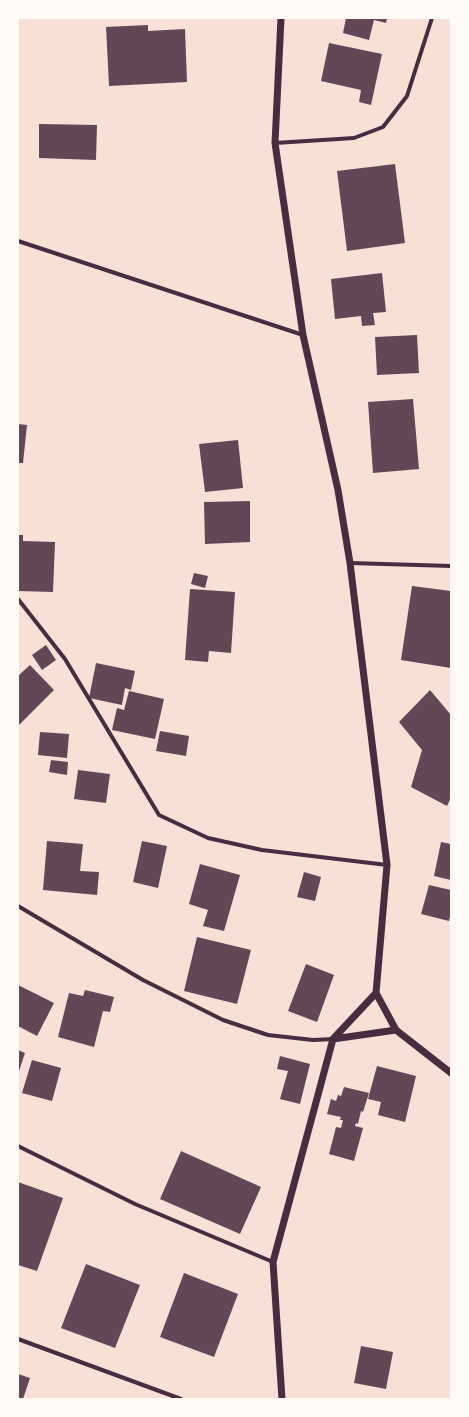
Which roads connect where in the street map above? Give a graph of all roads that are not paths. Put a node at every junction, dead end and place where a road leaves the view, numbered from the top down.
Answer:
1 (281, 18) edge
2 (432, 18) edge
3 (275, 143) junction
4 (18, 241) edge
5 (302, 335) junction
6 (350, 563) junction
7 (451, 566) edge
8 (18, 599) edge
9 (387, 865) junction
10 (18, 906) edge
11 (376, 992) junction
12 (396, 1030) junction
13 (333, 1039) junction
14 (451, 1073) edge
15 (18, 1146) edge
16 (273, 1262) junction
17 (18, 1339) edge
18 (181, 1399) edge
19 (282, 1399) edge

1 - 3 street
2 - 3 street
3 - 5 street
4 - 5 street
5 - 6 street
6 - 7 street
6 - 9 street
8 - 9 street
9 - 11 street
10 - 13 street
11 - 12 street
11 - 13 street
12 - 13 street
12 - 14 street
13 - 16 street
15 - 16 street
16 - 19 street
17 - 18 street

